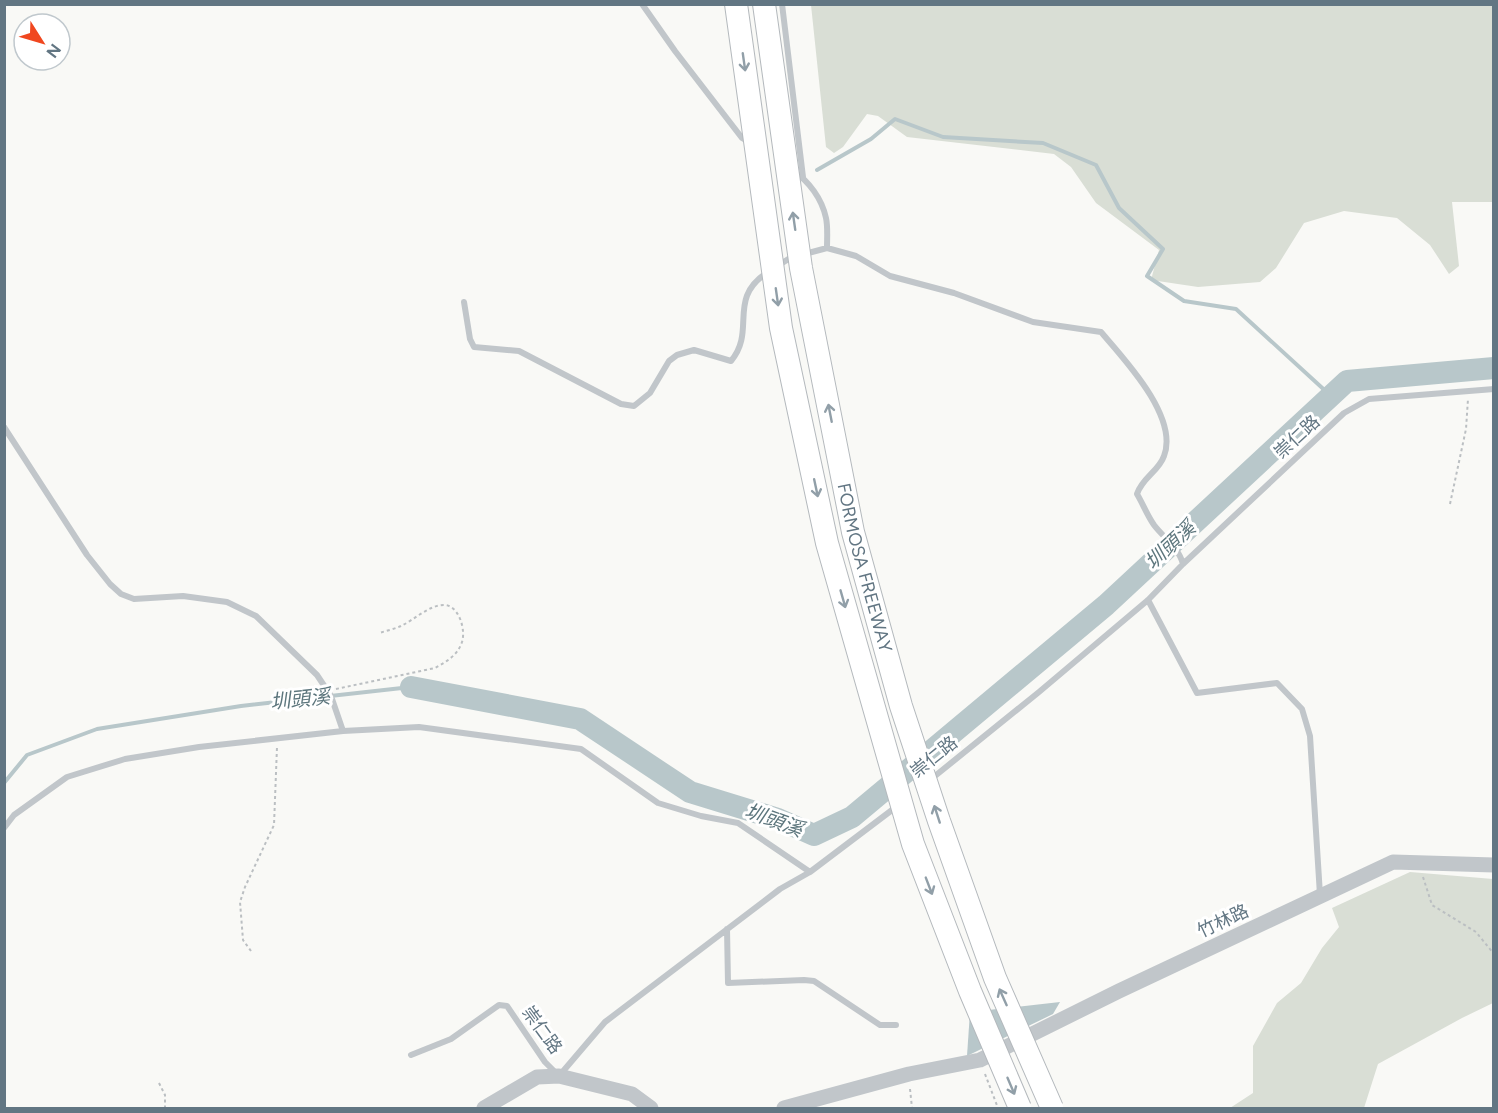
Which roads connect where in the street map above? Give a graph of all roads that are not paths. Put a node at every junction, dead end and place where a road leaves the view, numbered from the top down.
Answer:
1 (642, 4) edge
2 (736, 4) edge
3 (764, 4) edge
4 (782, 4) edge
5 (768, 155) dead end
6 (777, 160) dead end
7 (803, 177) junction
8 (827, 248) junction
9 (464, 302) dead end
10 (1494, 389) edge
11 (4, 427) edge
12 (1183, 561) junction
13 (1148, 600) junction
14 (343, 731) junction
15 (922, 786) dead end
16 (904, 800) dead end
17 (4, 828) edge
18 (1494, 865) edge
19 (810, 873) junction
20 (1320, 896) junction
21 (727, 929) junction
22 (896, 1025) dead end
23 (411, 1055) dead end
24 (559, 1076) junction
25 (484, 1108) edge
26 (651, 1108) edge
27 (784, 1108) edge
28 (1020, 1108) edge
29 (1052, 1108) edge

1 - 5 lane
2 -> 28 highway, FORMOSA FREEWAY, bridge
29 -> 3 highway, FORMOSA FREEWAY, bridge
4 - 7 lane
6 - 7 lane
7 - 8 lane
8 - 9 lane
8 - 12 lane
10 - 12 lane, 崇仁路
11 - 14 lane
12 - 13 lane, 崇仁路
13 - 15 lane, 崇仁路
13 - 20 lane
14 - 17 lane
14 - 19 lane
16 - 19 lane, 崇仁路
18 - 20 street, 竹林路
19 - 21 lane, 崇仁路
20 - 27 street, 竹林路
21 - 22 lane
21 - 24 lane, 崇仁路
23 - 24 lane, 崇仁路
24 - 25 street
24 - 26 street

